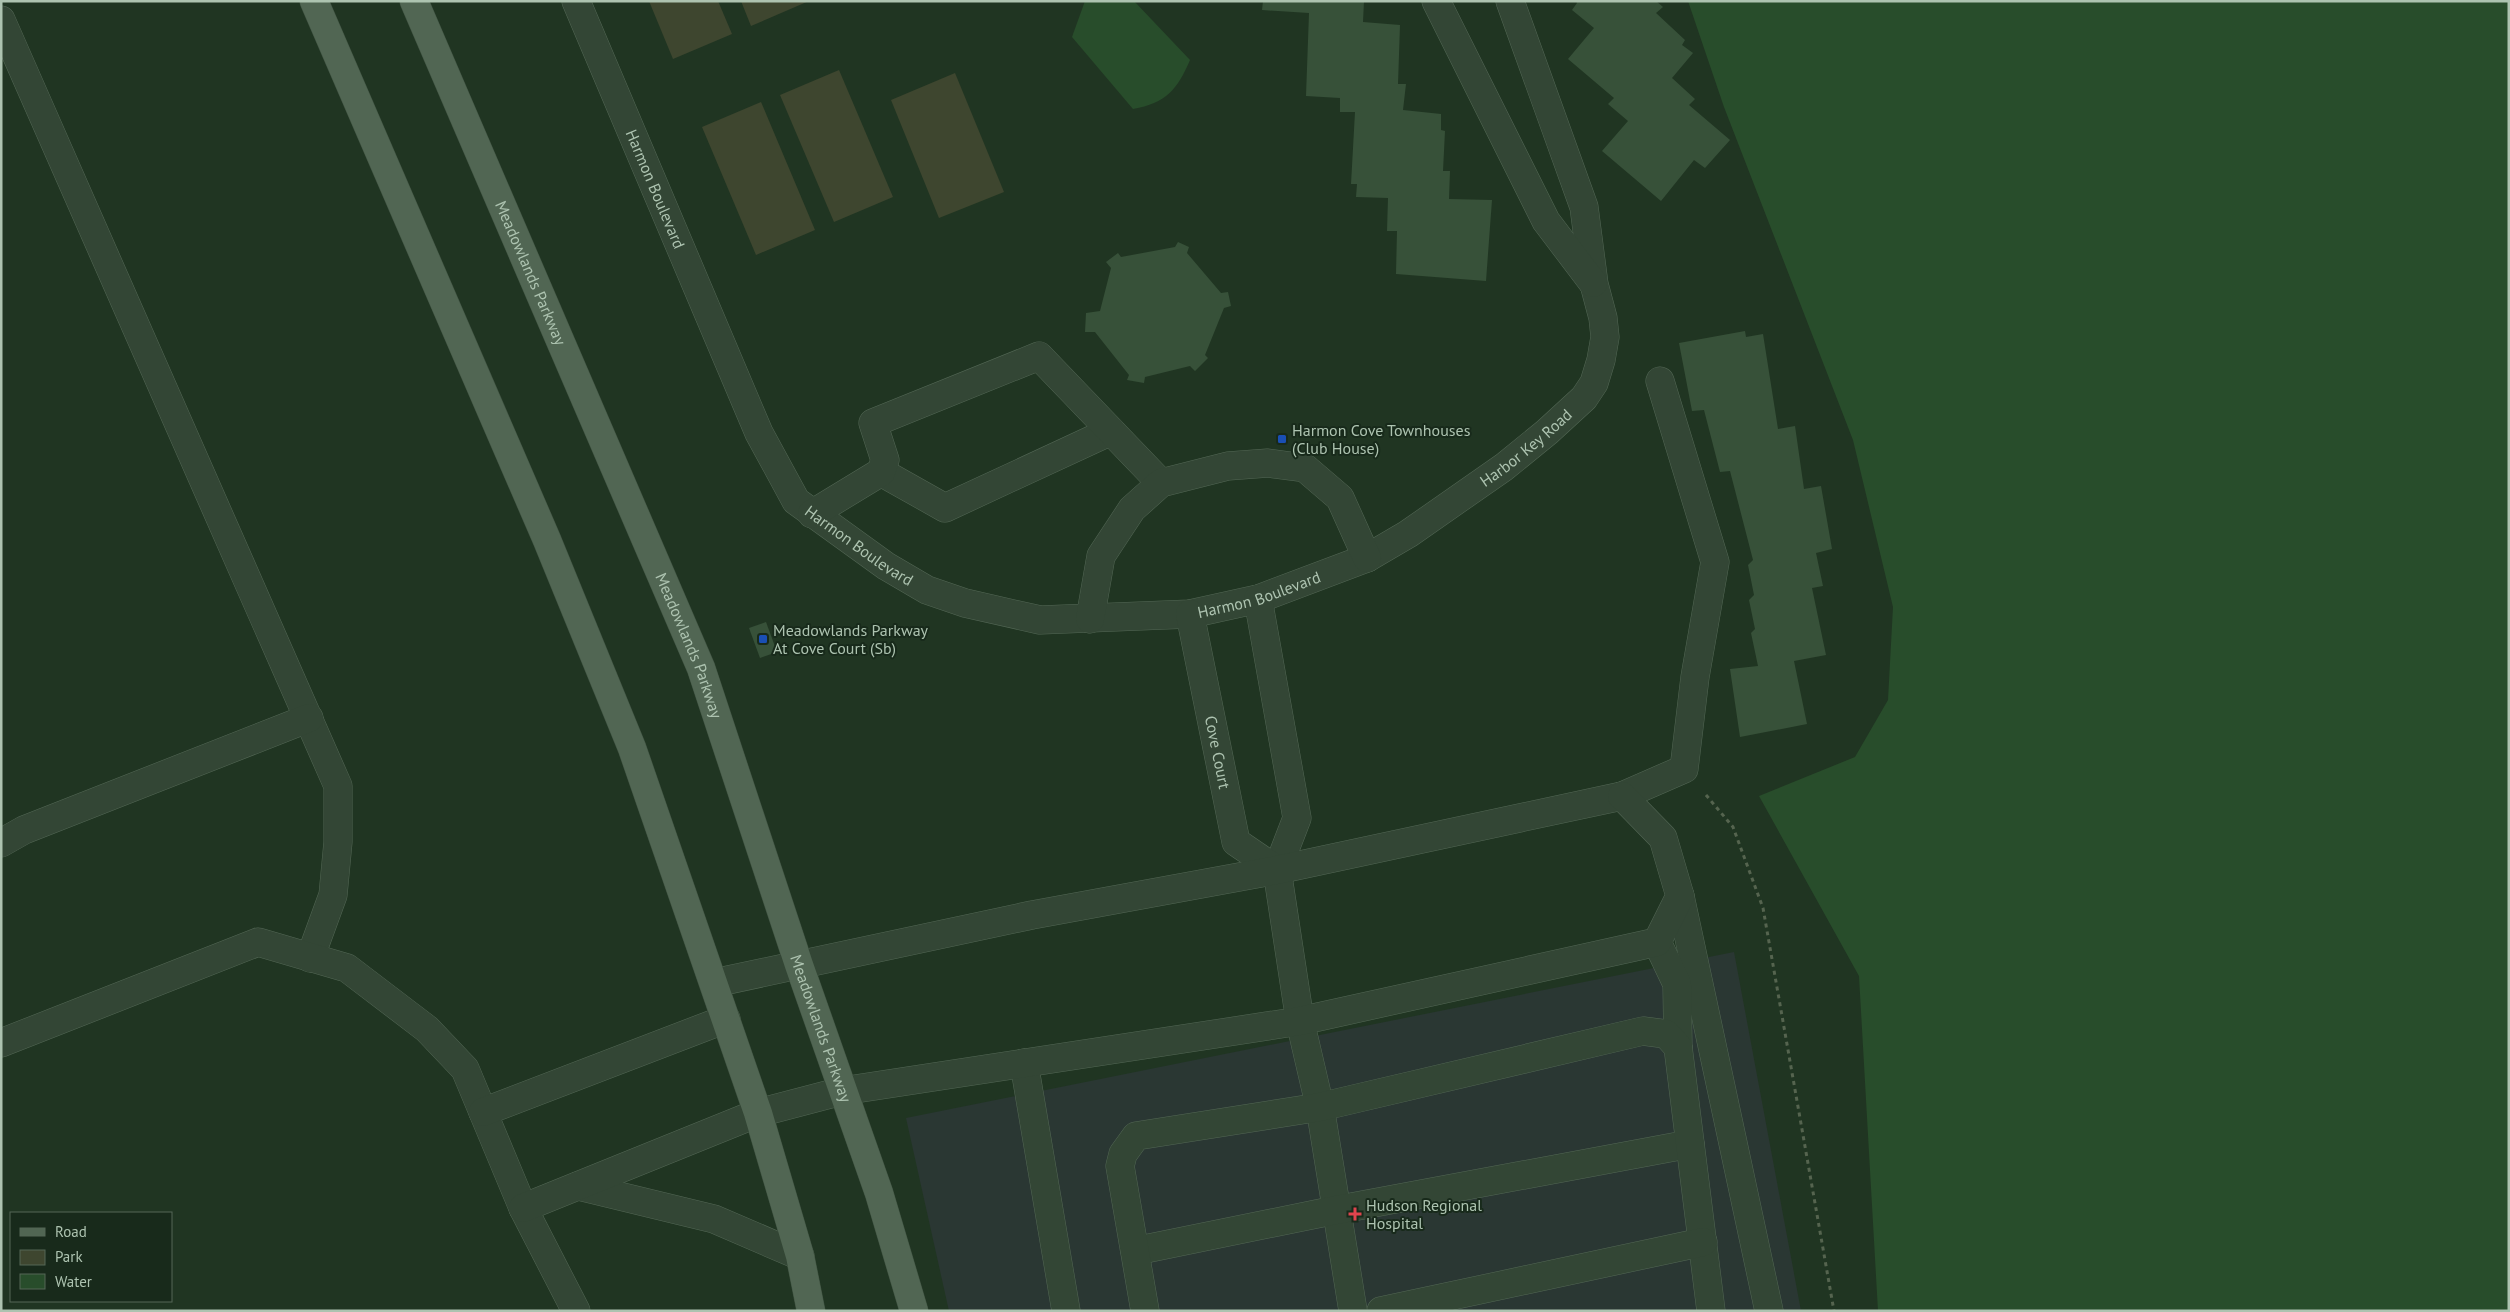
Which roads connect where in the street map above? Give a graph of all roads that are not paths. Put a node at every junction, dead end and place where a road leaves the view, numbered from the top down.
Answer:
1 (314, 1) edge
2 (414, 1) edge
3 (576, 1) edge
4 (1436, 1) edge
5 (1510, 1) edge
6 (1, 20) edge
7 (1594, 284) junction
8 (1660, 381) dead end
9 (1111, 431) junction
10 (881, 472) junction
11 (1161, 483) junction
12 (812, 514) junction
13 (1366, 558) junction
14 (1258, 599) junction
15 (1190, 614) junction
16 (1090, 619) junction
17 (308, 718) junction
18 (1622, 796) junction
19 (1, 843) edge
20 (1277, 870) junction
21 (1680, 896) junction
22 (1657, 942) junction
23 (310, 958) junction
24 (799, 965) junction
25 (714, 983) junction
26 (726, 1018) junction
27 (1300, 1021) junction
28 (1, 1043) edge
29 (1678, 1047) junction
30 (1024, 1063) junction
31 (842, 1091) junction
32 (1320, 1107) junction
33 (483, 1112) junction
34 (758, 1112) junction
35 (1690, 1144) junction
36 (578, 1186) junction
37 (523, 1208) junction
38 (1336, 1210) junction
39 (1703, 1242) junction
40 (1135, 1251) junction
41 (800, 1256) junction
42 (576, 1311) edge
43 (811, 1311) edge
44 (914, 1311) edge
45 (1066, 1311) edge
46 (1145, 1311) edge
47 (1353, 1311) edge
48 (1381, 1311) edge
49 (1711, 1311) edge
50 (1769, 1311) edge

1 - 25 main road
2 - 24 main road, Meadowlands Parkway
3 - 12 street, Harmon Boulevard
4 - 7 street, Harbor Key Road
5 - 7 street, Harbor Key Road
6 - 17 street
7 - 13 street, Harbor Key Road
8 - 18 street
9 - 10 street
9 - 10 street
9 - 11 street
10 - 12 street
11 - 13 street
11 - 16 street
12 - 16 street, Harmon Boulevard
13 - 14 street, Harmon Boulevard
14 - 15 street, Harmon Boulevard
14 - 20 street
15 - 16 street, Harmon Boulevard
15 - 20 street, Cove Court
17 - 19 street
17 - 23 street
18 - 20 street
18 - 21 street
20 - 24 street
20 - 27 street
21 - 22 street
21 - 50 street
22 - 27 street
22 - 29 street
23 - 28 street
23 - 33 street
24 - 25 street
24 - 31 main road, Meadowlands Parkway
25 - 26 main road
26 - 33 street
26 - 34 main road
27 - 30 street
27 - 32 street
29 - 32 street
29 - 35 street
30 - 31 street
30 - 45 street
31 - 34 street
31 - 44 main road, Meadowlands Parkway
32 - 38 street
32 - 40 street
33 - 37 street
34 - 36 street
34 - 41 main road
35 - 38 street
35 - 39 street
36 - 37 street
36 - 41 street
37 - 42 street
38 - 40 street
38 - 47 street
39 - 48 street
39 - 49 street
40 - 46 street
41 - 43 main road

